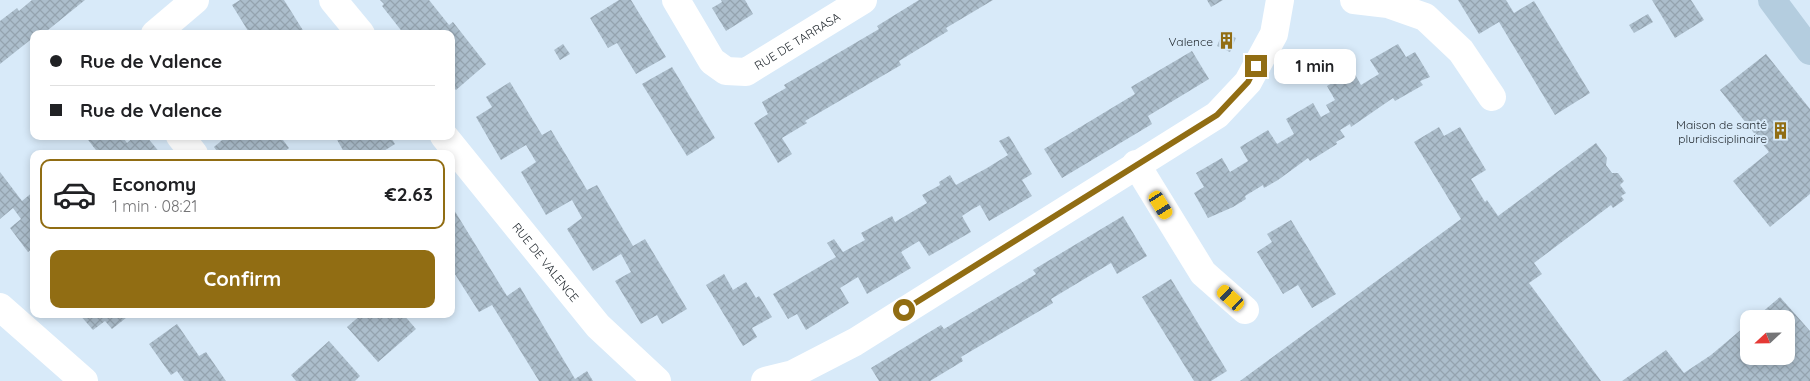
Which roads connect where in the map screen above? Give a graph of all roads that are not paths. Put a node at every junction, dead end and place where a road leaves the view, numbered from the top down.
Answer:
1 (195, 0) edge
2 (333, 0) edge
3 (676, 0) edge
4 (862, 0) edge
5 (1280, 0) edge
6 (1354, 0) edge
7 (1772, 0) edge
8 (171, 29) edge
9 (358, 30) edge
10 (1810, 51) edge
11 (1492, 97) dead end
12 (447, 140) edge
13 (1136, 164) junction
14 (0, 308) edge
15 (1245, 310) dead end
16 (84, 381) edge
17 (657, 381) edge
18 (765, 381) edge

1 - 8 street
2 - 9 street
3 - 4 street, RUE DE TARRASA
5 - 13 street
6 - 11 street
7 - 10 street
12 - 17 street, RUE DE VALENCE
13 - 15 street
13 - 18 street
14 - 16 street

